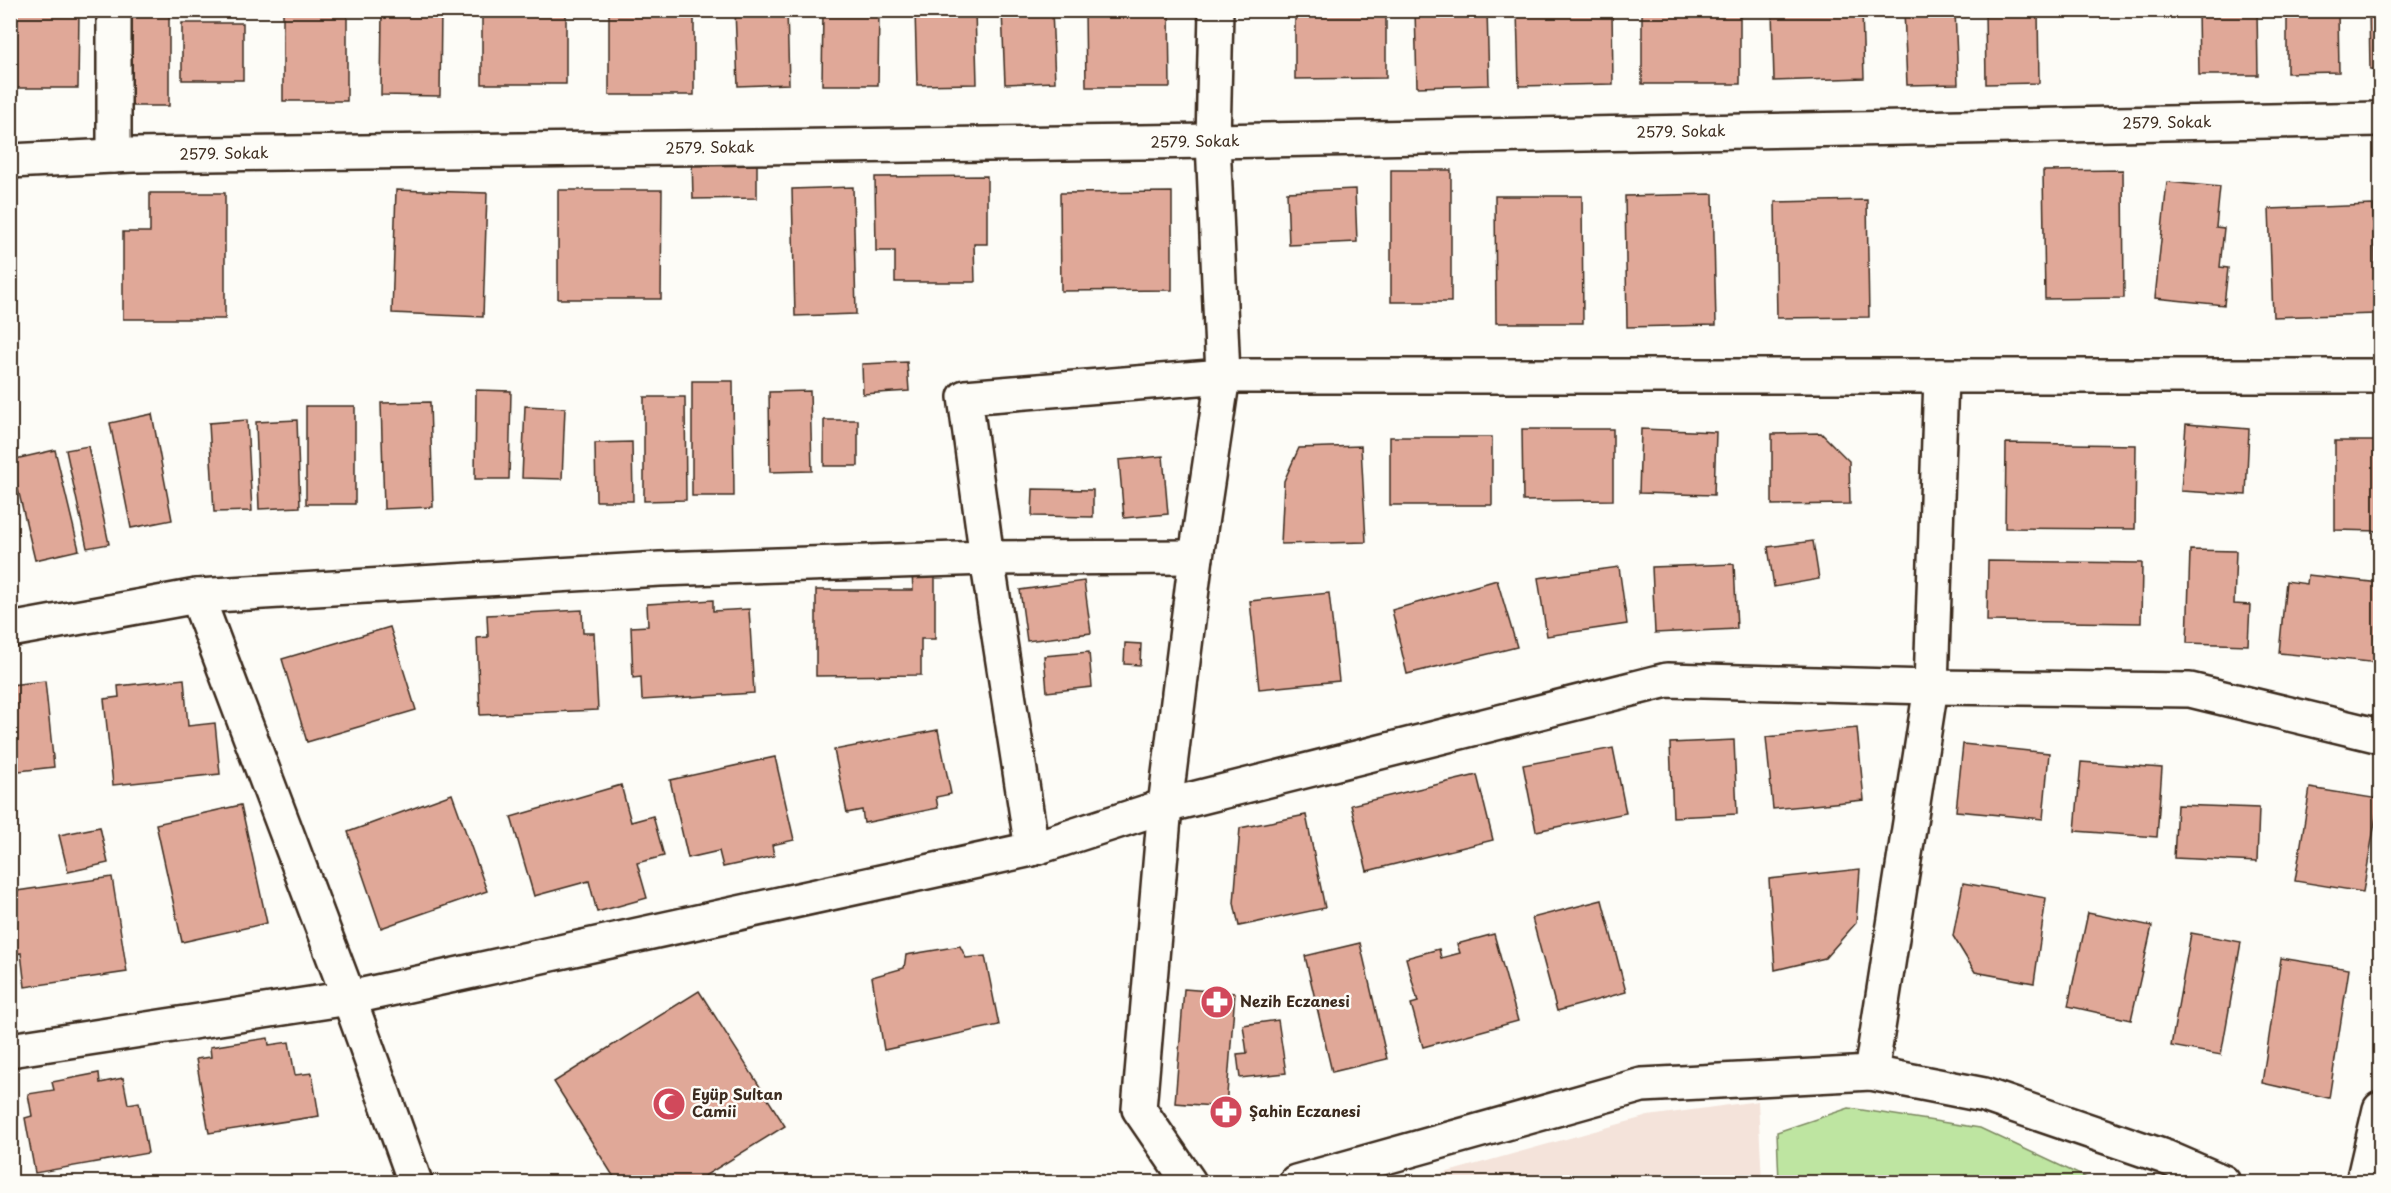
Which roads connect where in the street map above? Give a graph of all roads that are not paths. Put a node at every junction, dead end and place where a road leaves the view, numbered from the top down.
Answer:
1 (114, 10) edge
2 (1216, 10) edge
3 (2380, 119) edge
4 (1213, 141) junction
5 (114, 156) junction
6 (10, 161) edge
7 (1223, 376) junction
8 (1941, 376) junction
9 (2380, 376) edge
10 (1196, 557) junction
11 (987, 558) junction
12 (197, 596) junction
13 (10, 630) edge
14 (1931, 687) junction
15 (2380, 736) edge
16 (1165, 806) junction
17 (1032, 849) junction
18 (349, 998) junction
19 (10, 1050) edge
20 (1871, 1073) junction
21 (2380, 1109) edge
22 (415, 1182) edge
23 (1189, 1182) edge
24 (1296, 1182) edge
25 (2223, 1182) edge
26 (2363, 1182) edge

1 - 5 street
2 - 4 street
3 - 4 street, 2579. Sokak
4 - 5 street, 2579. Sokak
4 - 7 street
5 - 6 street, 2579. Sokak
7 - 8 street
7 - 10 street
7 - 11 street
8 - 9 street
8 - 14 street
10 - 11 street
10 - 16 street
11 - 12 street
11 - 17 street
12 - 13 street
12 - 18 street
14 - 15 street
14 - 16 street
14 - 20 street
16 - 17 street
16 - 23 street
17 - 18 street
18 - 19 street
18 - 22 street
20 - 24 street
20 - 25 street
21 - 26 street

